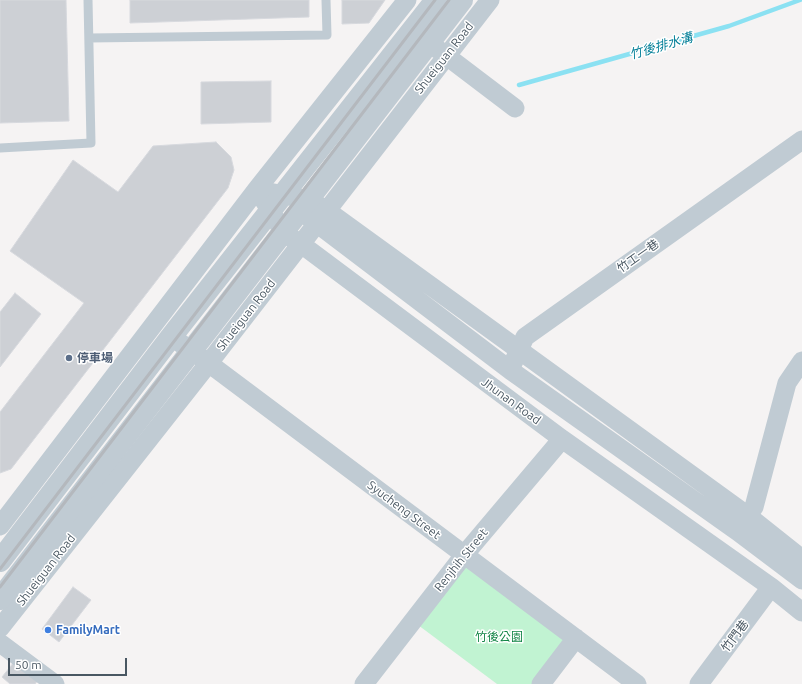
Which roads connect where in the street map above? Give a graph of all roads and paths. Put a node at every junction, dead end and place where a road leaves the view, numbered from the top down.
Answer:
1 (88, 0) edge
2 (326, 0) edge
3 (407, 0) edge
4 (436, 0) edge
5 (462, 0) edge
6 (490, 0) edge
7 (89, 38) junction
8 (429, 42) junction
9 (446, 56) junction
10 (515, 108) dead end
11 (802, 140) edge
12 (0, 148) edge
13 (257, 188) junction
14 (276, 203) junction
15 (313, 211) junction
16 (292, 238) junction
17 (171, 337) junction
18 (191, 350) junction
19 (518, 352) junction
20 (802, 361) edge
21 (208, 364) junction
22 (510, 370) junction
23 (500, 393) junction
24 (562, 438) junction
25 (742, 524) junction
26 (0, 526) edge
27 (722, 553) junction
28 (464, 555) junction
29 (802, 559) edge
30 (0, 561) edge
31 (802, 580) edge
32 (771, 587) junction
33 (0, 599) edge
34 (802, 612) edge
35 (0, 628) edge
36 (576, 638) junction
37 (0, 643) edge
38 (55, 684) edge
39 (364, 684) edge
40 (541, 684) edge
41 (637, 684) edge
42 (699, 684) edge

1 - 7 lane
2 - 7 lane
3 - 13 street
4 - 14 street
5 - 8 street, Shueiguan Road
6 - 9 street, Shueiguan Road
7 - 12 lane
8 - 9 street
8 - 15 street, Shueiguan Road
9 - 10 street
9 - 15 street, Shueiguan Road
11 - 19 street, 竹工一巷
13 - 14 street, Jhunan Road
13 - 26 street
14 - 15 street, Jhunan Road
14 - 16 street, Jhunan Road
14 - 17 street
15 - 16 street, Shueiguan Road
15 - 19 street, Jhunan Road
15 - 22 street, Jhunan Road
16 - 18 street, Shueiguan Road
16 - 21 street, Shueiguan Road
16 - 23 street, Jhunan Road
17 - 18 street, Syucheng Street
17 - 30 street
18 - 21 street, Syucheng Street
18 - 33 street, Shueiguan Road
19 - 22 street, 竹工一巷
19 - 25 street, Jhunan Road
20 - 25 street
21 - 28 street, Syucheng Street
21 - 35 street, Shueiguan Road
22 - 23 street, 竹工一巷
22 - 25 street, Jhunan Road
23 - 24 street, Jhunan Road
24 - 27 street, Jhunan Road
24 - 28 street, Renjhih Street
25 - 27 street
25 - 29 street, Jhunan Road
25 - 31 street, Jhunan Road
27 - 32 street, Jhunan Road
28 - 36 street, Syucheng Street
28 - 39 street, Renjhih Street
32 - 34 street, Jhunan Road
32 - 42 street, 竹門巷
36 - 40 street
36 - 41 street, Syucheng Street
37 - 38 street

